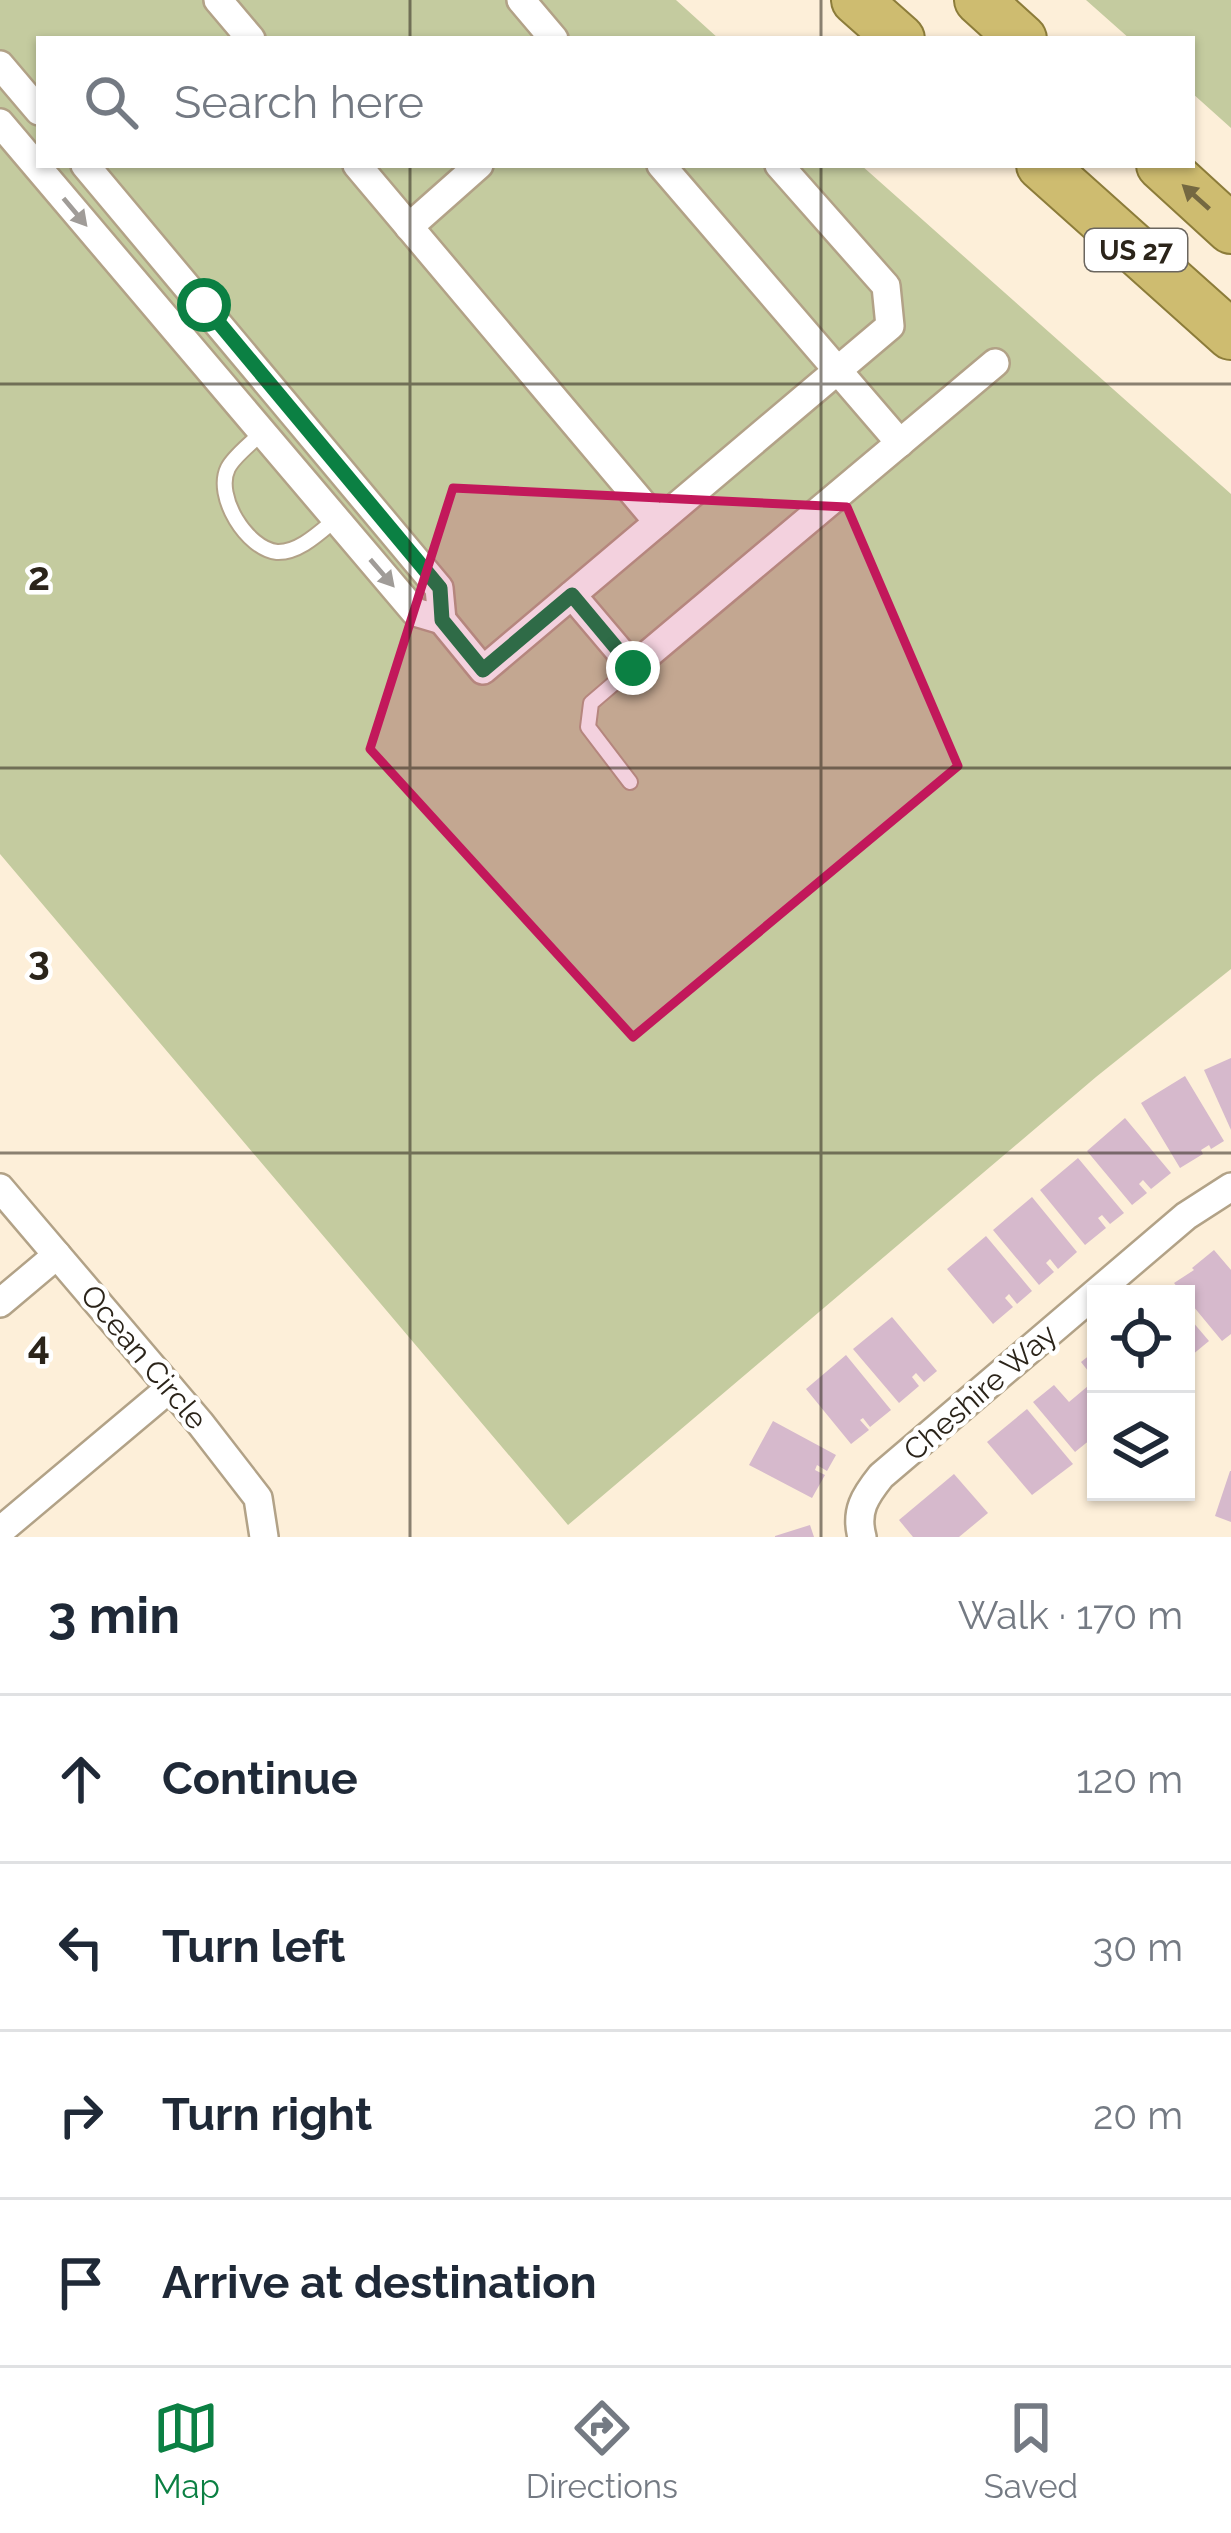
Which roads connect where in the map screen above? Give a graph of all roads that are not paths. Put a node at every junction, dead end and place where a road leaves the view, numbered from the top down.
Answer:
1 (218, 0) edge
2 (520, 0) edge
3 (856, 0) edge
4 (980, 0) edge
5 (248, 36) edge
6 (551, 36) edge
7 (897, 36) edge
8 (1019, 36) edge
9 (0, 65) edge
10 (36, 107) edge
11 (0, 123) edge
12 (36, 166) edge
13 (38, 168) edge
14 (88, 168) edge
15 (360, 168) edge
16 (476, 168) edge
17 (664, 168) edge
18 (781, 168) edge
19 (1044, 168) edge
20 (1163, 168) edge
21 (409, 226) junction
22 (1231, 229) edge
23 (1231, 335) edge
24 (995, 363) dead end
25 (836, 371) junction
26 (261, 433) junction
27 (316, 440) junction
28 (900, 443) junction
29 (290, 465) junction
30 (336, 520) junction
31 (658, 522) junction
32 (572, 595) junction
33 (442, 620) junction
34 (633, 668) junction
35 (630, 782) dead end
36 (1231, 1187) edge
37 (0, 1188) edge
38 (57, 1255) junction
39 (0, 1303) edge
40 (170, 1388) junction
41 (860, 1529) edge
42 (0, 1531) edge
43 (264, 1537) edge

1 - 5 street
2 - 6 street
3 - 7 highway
4 - 8 highway
9 - 10 street
11 -> 12 street
13 -> 26 street
14 - 27 street
15 - 21 street
16 - 21 street
17 - 25 street
18 - 25 street
19 - 23 highway, US 27
22 -> 20 highway, US 27
21 - 31 street
24 - 28 street
25 - 28 street
25 - 31 street
26 - 29 street
26 - 30 lane
27 - 29 street
27 - 33 street
28 - 34 street
29 - 30 street
30 -> 33 street
31 - 32 street
32 - 33 street
32 - 34 street
34 - 35 lane
36 - 41 street, Cheshire Way
37 - 38 street, Ocean Circle
38 - 39 street
38 - 40 street, Ocean Circle
40 - 42 street
40 - 43 street, Ocean Circle

